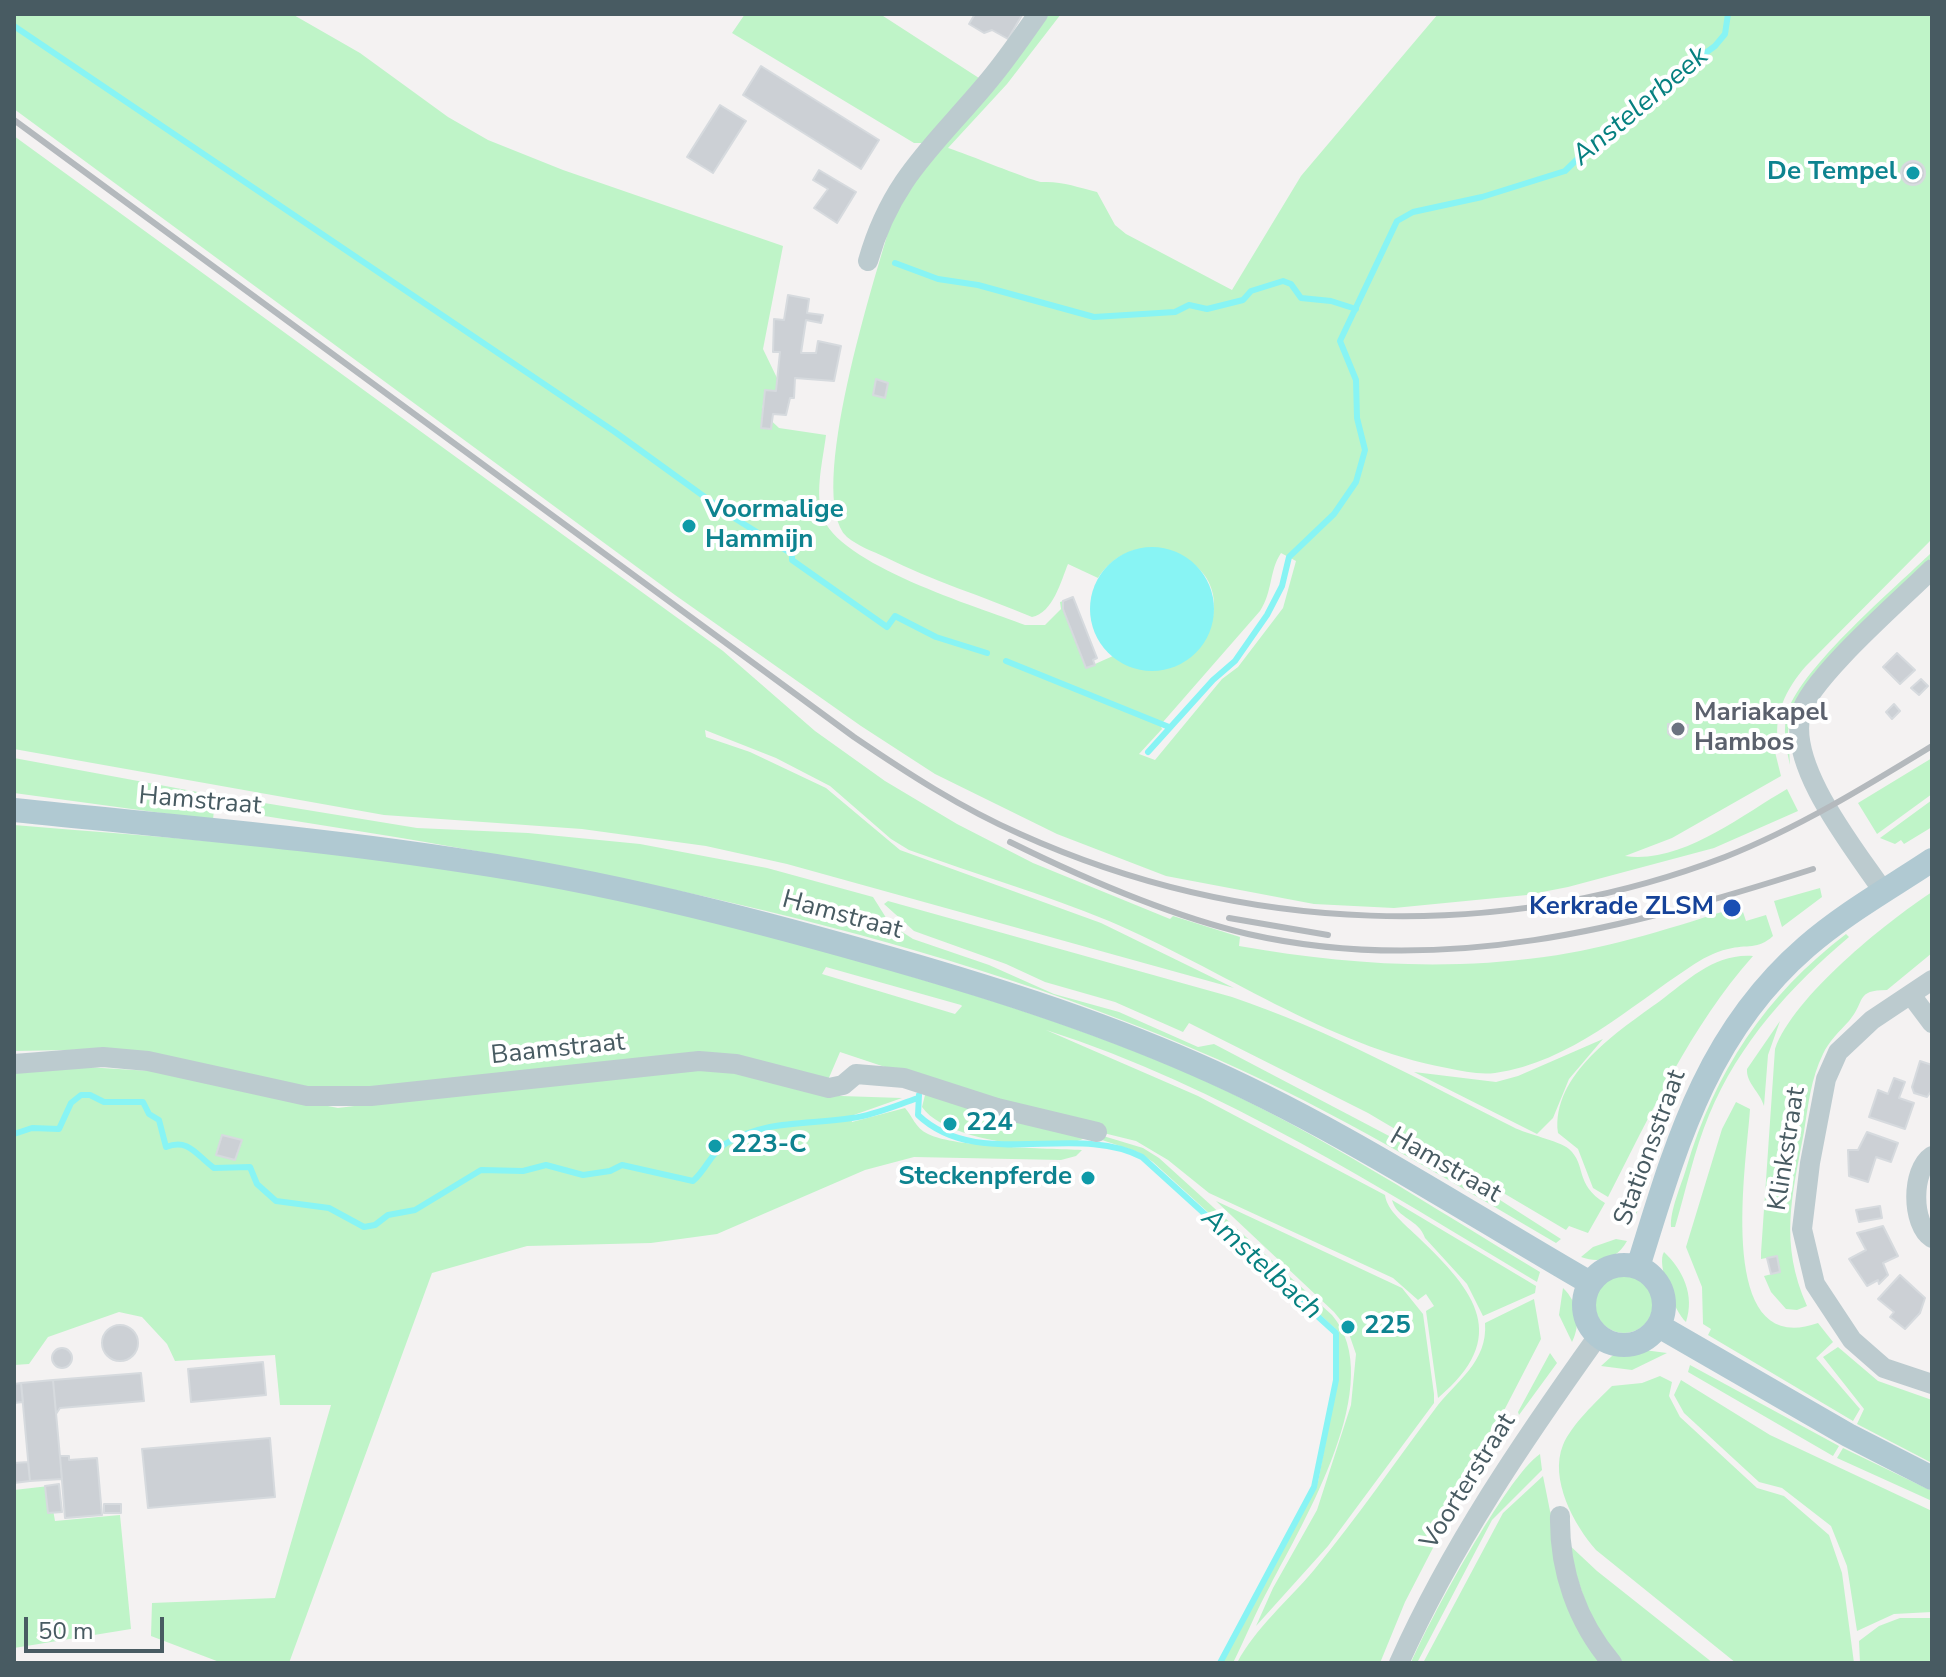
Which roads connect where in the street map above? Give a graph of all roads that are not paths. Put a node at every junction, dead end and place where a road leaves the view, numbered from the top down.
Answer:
1 (1038, 14) edge
2 (868, 261) dead end
3 (1932, 569) edge
4 (14, 810) edge
5 (1932, 860) edge
6 (1883, 891) junction
7 (1932, 980) edge
8 (1911, 995) junction
9 (1932, 1023) edge
10 (14, 1064) edge
11 (1097, 1132) dead end
12 (1932, 1156) edge
13 (1932, 1238) edge
14 (1638, 1267) junction
15 (1590, 1283) junction
16 (1659, 1326) junction
17 (1598, 1336) junction
18 (1932, 1384) edge
19 (1932, 1478) edge
20 (1560, 1516) dead end
21 (1399, 1663) edge
22 (1612, 1663) edge

1 - 2 street
3 - 6 street
4 - 15 main road, Hamstraat
5 - 6 main road, Stationsstraat
6 - 14 main road, Stationsstraat
7 - 8 street, Klinkstraat
8 - 9 street
8 - 18 street, Klinkstraat
10 - 11 street, Baamstraat
12 - 13 street
14 - 15 main road
14 - 16 main road
15 - 17 main road
16 - 17 main road
16 - 19 main road
17 - 21 street, Voorterstraat
20 - 22 street

